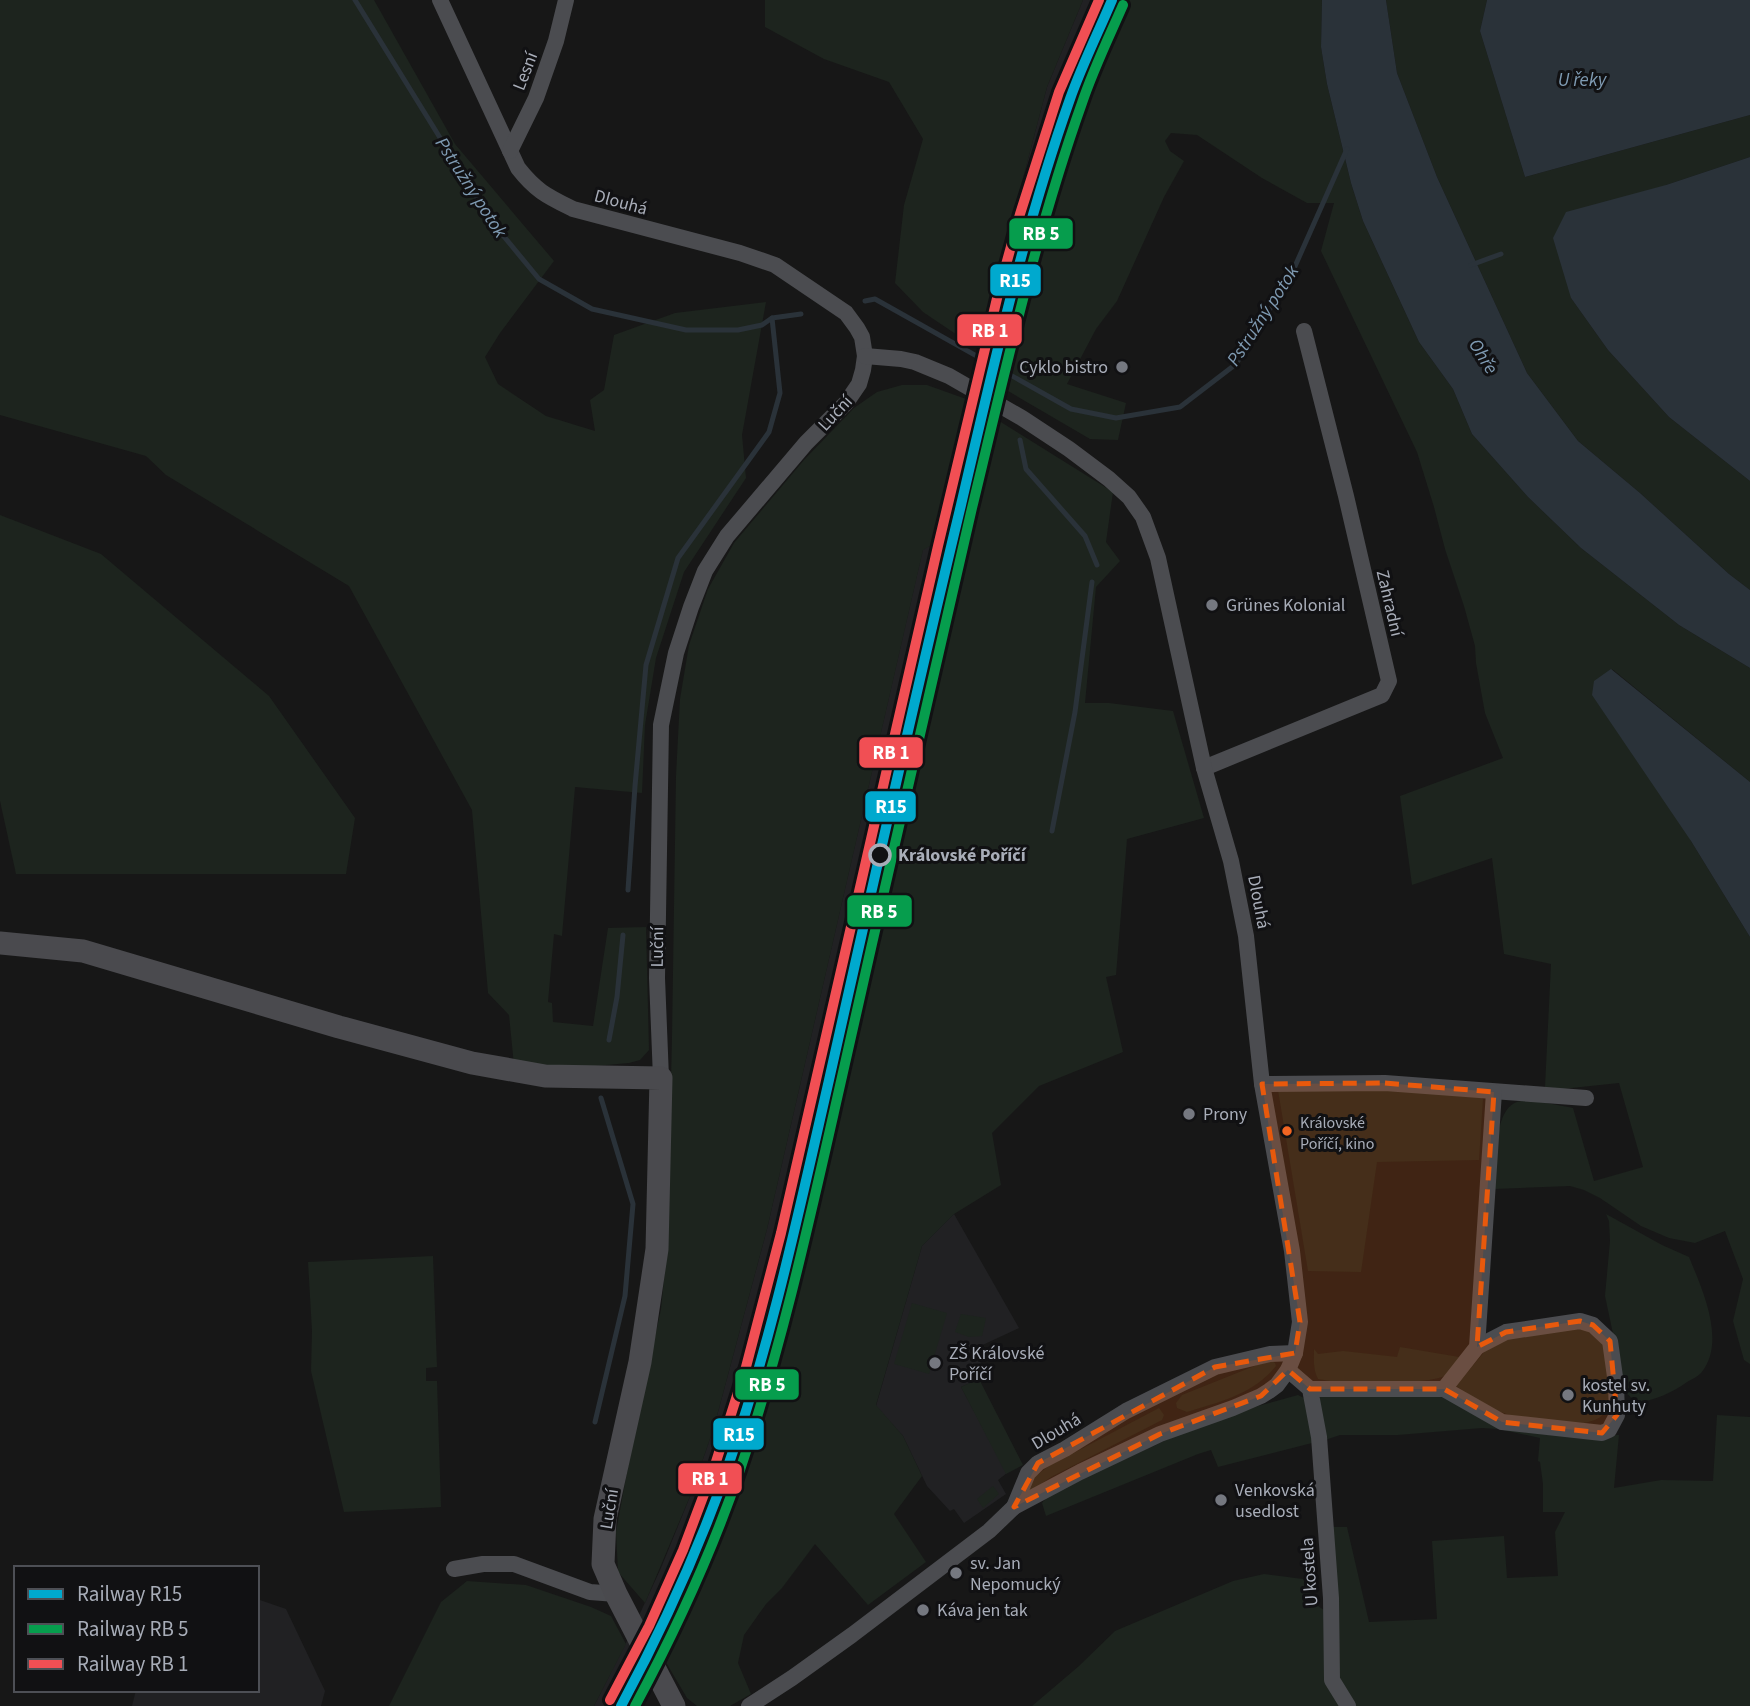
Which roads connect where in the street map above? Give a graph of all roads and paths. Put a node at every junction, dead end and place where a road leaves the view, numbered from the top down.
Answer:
1 (440, 0) edge
2 (566, 0) edge
3 (510, 151) junction
4 (1304, 331) dead end
5 (865, 356) junction
6 (1205, 768) junction
7 (0, 943) edge
8 (661, 1078) junction
9 (1262, 1084) junction
10 (1494, 1092) junction
11 (1586, 1098) dead end
12 (1477, 1347) junction
13 (1295, 1353) junction
14 (1288, 1370) junction
15 (1310, 1389) junction
16 (1444, 1389) junction
17 (1014, 1507) junction
18 (454, 1569) dead end
19 (616, 1594) junction
20 (674, 1706) edge
21 (749, 1706) edge
22 (1348, 1706) edge

1 - 3 street, Dlouhá
2 - 3 street, Lesní
3 - 5 street, Dlouhá
4 - 6 street, Zahradní
5 - 6 street, Dlouhá
5 - 8 street, Luční
6 - 9 street, Dlouhá
7 - 8 street
8 - 19 street, Luční
9 - 10 street
9 - 13 street, Dlouhá
10 - 11 street
10 - 12 street
12 - 16 street
12 - 16 street
13 - 14 street, Dlouhá
13 - 17 street, Dlouhá
14 - 15 street
14 - 17 street, Dlouhá
15 - 16 street
15 - 22 street, U kostela
17 - 21 street, Dlouhá
18 - 19 street
19 - 20 street, Luční

